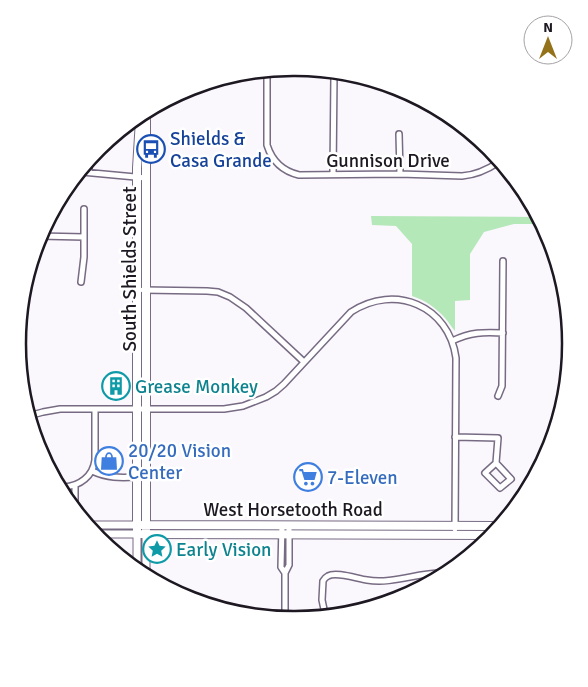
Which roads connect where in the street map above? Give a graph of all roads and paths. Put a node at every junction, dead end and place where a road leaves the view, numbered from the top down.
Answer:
1 (267, 77) edge
2 (334, 79) edge
3 (146, 120) edge
4 (140, 125) edge
5 (399, 134) dead end
6 (277, 164) junction
7 (493, 165) edge
8 (272, 168) dead end
9 (89, 172) edge
10 (333, 174) junction
11 (400, 174) junction
12 (137, 178) junction
13 (146, 178) junction
14 (84, 209) dead end
15 (49, 236) edge
16 (84, 236) junction
17 (503, 261) dead end
18 (81, 282) dead end
19 (142, 290) junction
20 (503, 333) junction
21 (452, 341) junction
22 (304, 362) junction
23 (498, 396) dead end
24 (94, 409) junction
25 (142, 409) junction
26 (35, 414) edge
27 (455, 437) junction
28 (496, 463) junction
29 (92, 471) junction
30 (137, 477) junction
31 (75, 486) junction
32 (68, 487) edge
33 (75, 497) edge
34 (98, 525) edge
35 (142, 525) junction
36 (285, 526) junction
37 (455, 526) junction
38 (489, 526) edge
39 (106, 534) edge
40 (137, 534) junction
41 (146, 534) junction
42 (285, 534) junction
43 (455, 535) junction
44 (480, 536) edge
45 (137, 560) edge
46 (146, 567) edge
47 (430, 574) edge
48 (324, 610) edge
49 (285, 611) edge

1 - 6 street
2 - 10 street
3 - 13 main road, South Shields Street
4 - 12 main road, South Shields Street
5 - 11 street
6 - 8 street
6 - 10 street, Gunnison Drive
7 - 11 street, Gunnison Drive
9 - 12 street
10 - 11 street, Gunnison Drive
12 - 13 street
12 - 19 main road, South Shields Street
13 - 19 main road, South Shields Street
14 - 16 street
15 - 16 street
16 - 18 street
17 - 20 street
19 - 22 street
19 - 25 main road, South Shields Street
20 - 21 street
20 - 23 street
21 - 22 street
21 - 27 street
22 - 25 street
24 - 25 street
24 - 26 street
24 - 29 street
25 - 30 main road, South Shields Street
25 - 35 main road, South Shields Street
27 - 28 street
27 - 37 street
28 - 28 street
29 - 30 street
29 - 31 street
30 - 35 main road, South Shields Street
31 - 32 street
31 - 33 street
34 - 35 main road, West Horsetooth Road
35 - 36 main road, West Horsetooth Road
35 - 40 main road, South Shields Street
35 - 41 main road, South Shields Street
36 - 37 main road, West Horsetooth Road
36 - 42 street
37 - 38 main road, West Horsetooth Road
37 - 43 street
39 - 40 main road, West Horsetooth Road
40 - 41 main road, West Horsetooth Road
40 - 45 main road, South Shields Street
41 - 42 main road, West Horsetooth Road
41 - 46 main road, South Shields Street
42 - 43 main road, West Horsetooth Road
42 - 49 street
43 - 44 main road, West Horsetooth Road
47 - 48 street

